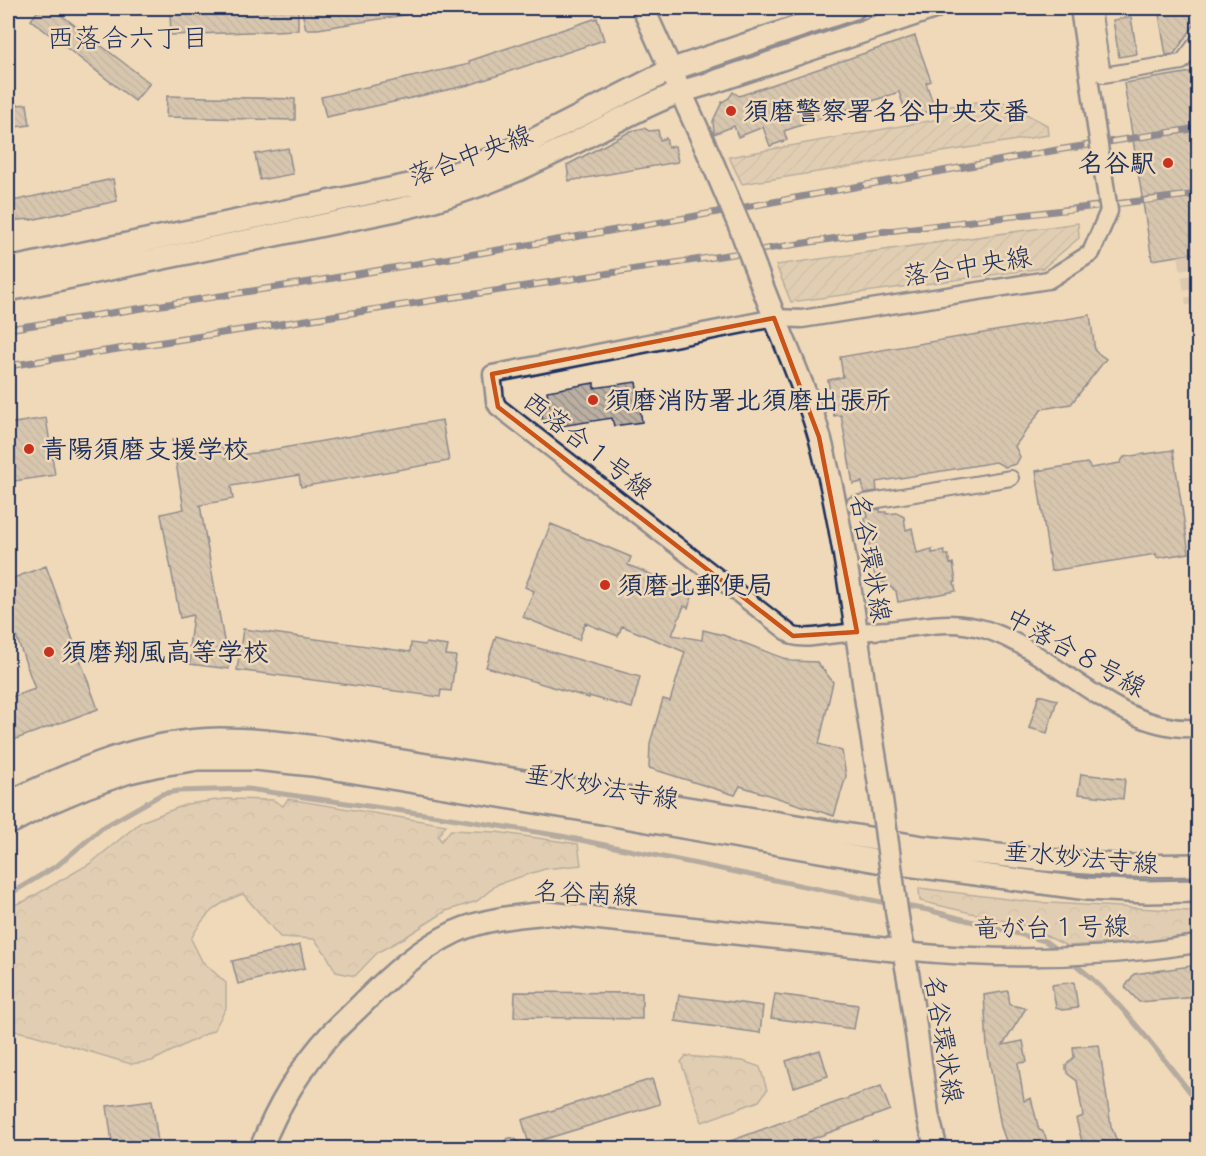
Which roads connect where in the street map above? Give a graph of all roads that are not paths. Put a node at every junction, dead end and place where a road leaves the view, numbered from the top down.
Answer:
1 (643, 8) edge
2 (854, 8) edge
3 (933, 8) edge
4 (1078, 8) edge
5 (1093, 8) edge
6 (1198, 41) edge
7 (670, 70) junction
8 (680, 92) junction
9 (8, 269) edge
10 (8, 290) edge
11 (772, 312) junction
12 (1011, 478) dead end
13 (854, 504) dead end
14 (857, 632) junction
15 (1198, 728) edge
16 (8, 803) edge
17 (8, 824) edge
18 (1198, 865) edge
19 (1198, 891) edge
20 (1198, 944) edge
21 (903, 951) junction
22 (261, 1149) edge
23 (936, 1149) edge

1 - 7 street, 名谷環状線
2 - 7 street, 落合中央線
3 - 8 street, 落合中央線
4 - 11 street, 落合中央線, bridge
5 - 6 street
7 - 8 street, 名谷環状線
7 - 9 street, 落合中央線
8 - 10 street, 落合中央線
8 - 11 street, 名谷環状線, bridge
11 - 14 street, 名谷環状線
11 - 14 street, 西落合１号線
12 - 13 street
14 - 15 street, 中落合８号線
14 - 21 street, 名谷環状線, bridge
16 - 18 street, 垂水妙法寺線
17 - 19 street, 垂水妙法寺線
20 - 21 street, 竜が台１号線
21 - 22 street, 名谷南線
21 - 23 street, 名谷環状線

